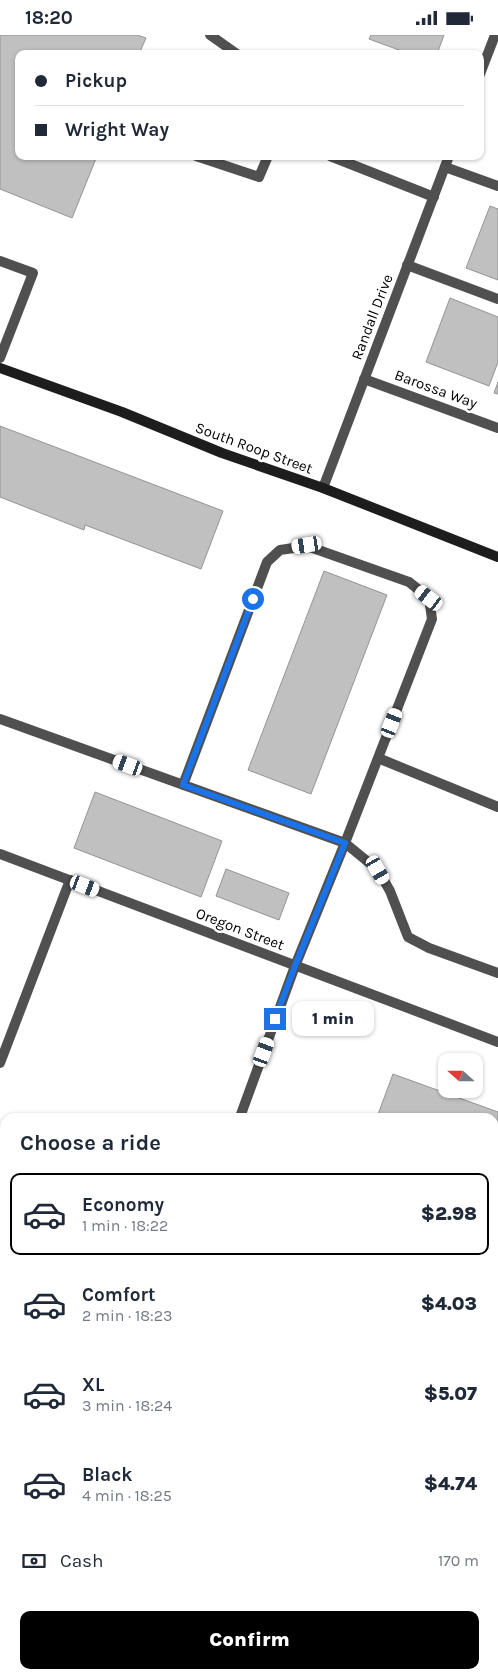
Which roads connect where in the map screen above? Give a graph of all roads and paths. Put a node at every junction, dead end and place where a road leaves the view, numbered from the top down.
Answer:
1 (210, 35) edge
2 (495, 35) edge
3 (231, 50) edge
4 (484, 64) edge
5 (208, 160) edge
6 (266, 160) edge
7 (340, 160) edge
8 (448, 160) edge
9 (445, 167) junction
10 (498, 187) edge
11 (434, 197) junction
12 (0, 261) edge
13 (407, 265) junction
14 (498, 299) edge
15 (0, 358) edge
16 (0, 368) edge
17 (364, 379) junction
18 (498, 429) edge
19 (323, 488) junction
20 (498, 557) edge
21 (0, 719) edge
22 (378, 758) junction
23 (183, 785) junction
24 (498, 807) edge
25 (345, 843) junction
26 (0, 854) edge
27 (70, 880) junction
28 (295, 966) junction
29 (498, 973) edge
30 (498, 1042) edge
31 (0, 1063) edge
32 (241, 1113) edge

1 - 3 street
2 - 4 street
5 - 6 street
7 - 11 street
8 - 9 street, Randall Drive
9 - 10 street
9 - 11 street, Randall Drive
11 - 13 street, Randall Drive
12 - 15 street
13 - 14 street
13 - 17 street, Randall Drive
16 - 19 street, South Roop Street
17 - 18 street, Barossa Way
17 - 19 street, Randall Drive
19 - 20 street, South Roop Street
21 - 23 street
22 - 23 street
22 - 24 street
22 - 25 street
23 - 25 street
25 - 28 street
25 - 29 street
26 - 27 street, Oregon Street
27 - 28 street, Oregon Street
27 - 31 street
28 - 30 street, Oregon Street
28 - 32 street

